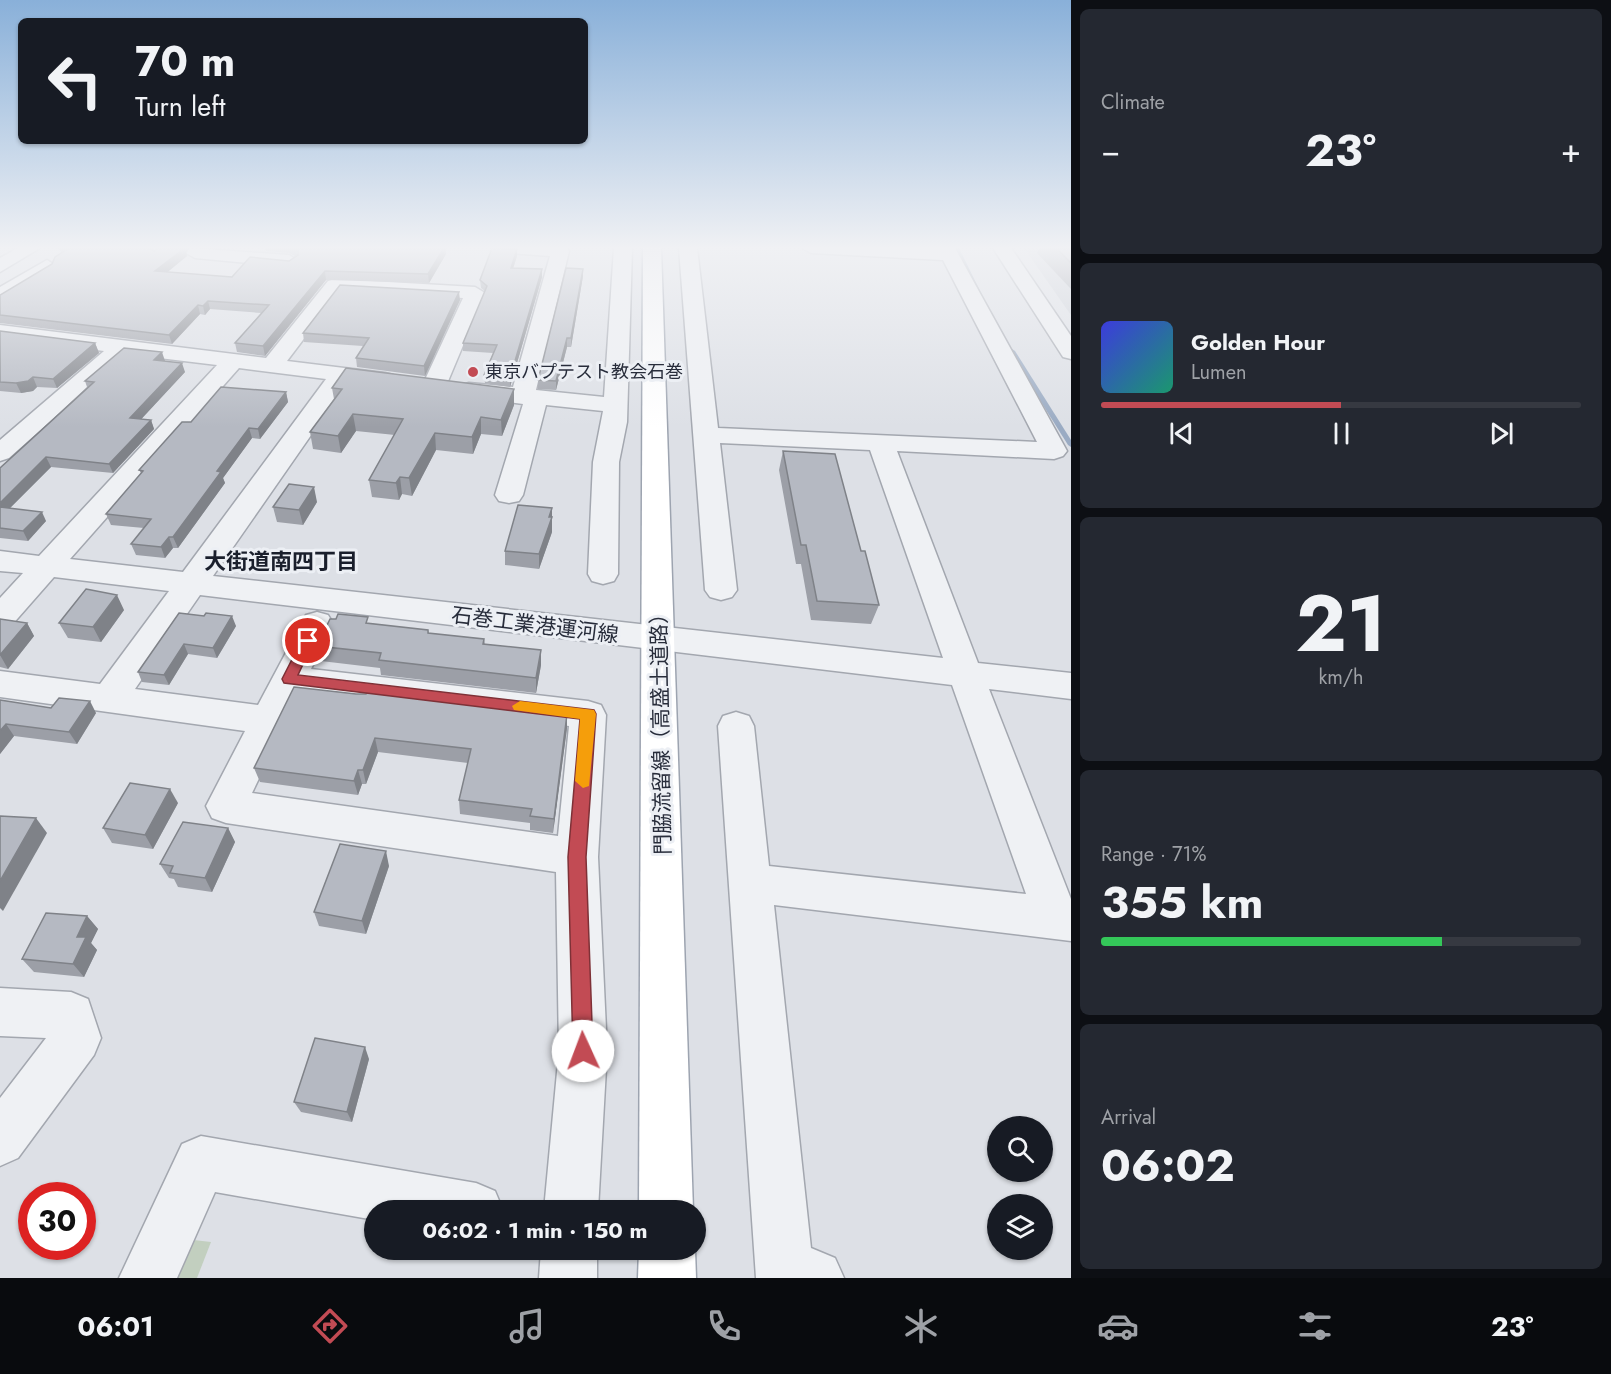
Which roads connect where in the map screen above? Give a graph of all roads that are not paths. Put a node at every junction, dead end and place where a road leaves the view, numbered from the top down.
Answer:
1 (317, 308) edge
2 (469, 308) edge
3 (548, 308) edge
4 (620, 308) edge
5 (653, 308) edge
6 (694, 308) edge
7 (977, 308) edge
8 (1042, 308) edge
9 (2, 333) edge
10 (122, 346) junction
11 (1071, 352) edge
12 (234, 360) junction
13 (272, 365) junction
14 (342, 374) junction
15 (434, 386) junction
16 (529, 398) junction
17 (614, 405) junction
18 (708, 435) junction
19 (881, 444) junction
20 (0, 453) edge
21 (509, 495) dead end
22 (0, 561) edge
23 (47, 567) junction
24 (603, 574) dead end
25 (191, 584) junction
26 (721, 590) dead end
27 (0, 618) edge
28 (317, 622) dead end
29 (660, 640) junction
30 (964, 674) junction
31 (289, 679) junction
32 (0, 684) edge
33 (1071, 686) edge
34 (108, 698) junction
35 (269, 720) junction
36 (736, 726) dead end
37 (577, 857) junction
38 (748, 883) junction
39 (1063, 920) edge
40 (0, 1012) edge
41 (0, 1140) edge
42 (417, 1200) edge
43 (572, 1200) edge
44 (666, 1200) edge
45 (569, 1260) edge
46 (667, 1260) edge
47 (795, 1276) edge
48 (148, 1278) edge
49 (568, 1278) edge
50 (667, 1278) edge

1 - 13 street
2 - 15 street
3 - 16 street
4 - 17 street
5 - 29 main road, 門脇流留線（高盛土道路）
6 - 18 street
7 - 19 street
8 - 11 street
9 - 10 street
10 - 12 street
10 - 20 street
12 - 13 street
12 - 23 street
13 - 14 street
14 - 15 street
14 - 25 street
15 - 16 street
16 - 17 street
16 - 21 street
17 - 24 street
18 - 19 street
18 - 26 street
19 - 30 street
22 - 23 street, 石巻工業港運河線
23 - 25 street, 石巻工業港運河線
23 - 27 street
25 - 29 street, 石巻工業港運河線
25 - 34 street
28 - 31 street
29 - 30 street, 石巻工業港運河線
29 - 44 main road, 門脇流留線（高盛土道路）
30 - 33 street, 石巻工業港運河線
30 - 39 street
31 - 35 street
31 - 37 street
32 - 34 street
34 - 35 street
35 - 37 street
36 - 38 street
37 - 43 street
38 - 39 street
38 - 47 street
40 - 41 street
42 - 48 street
45 - 49 street
46 - 50 main road

